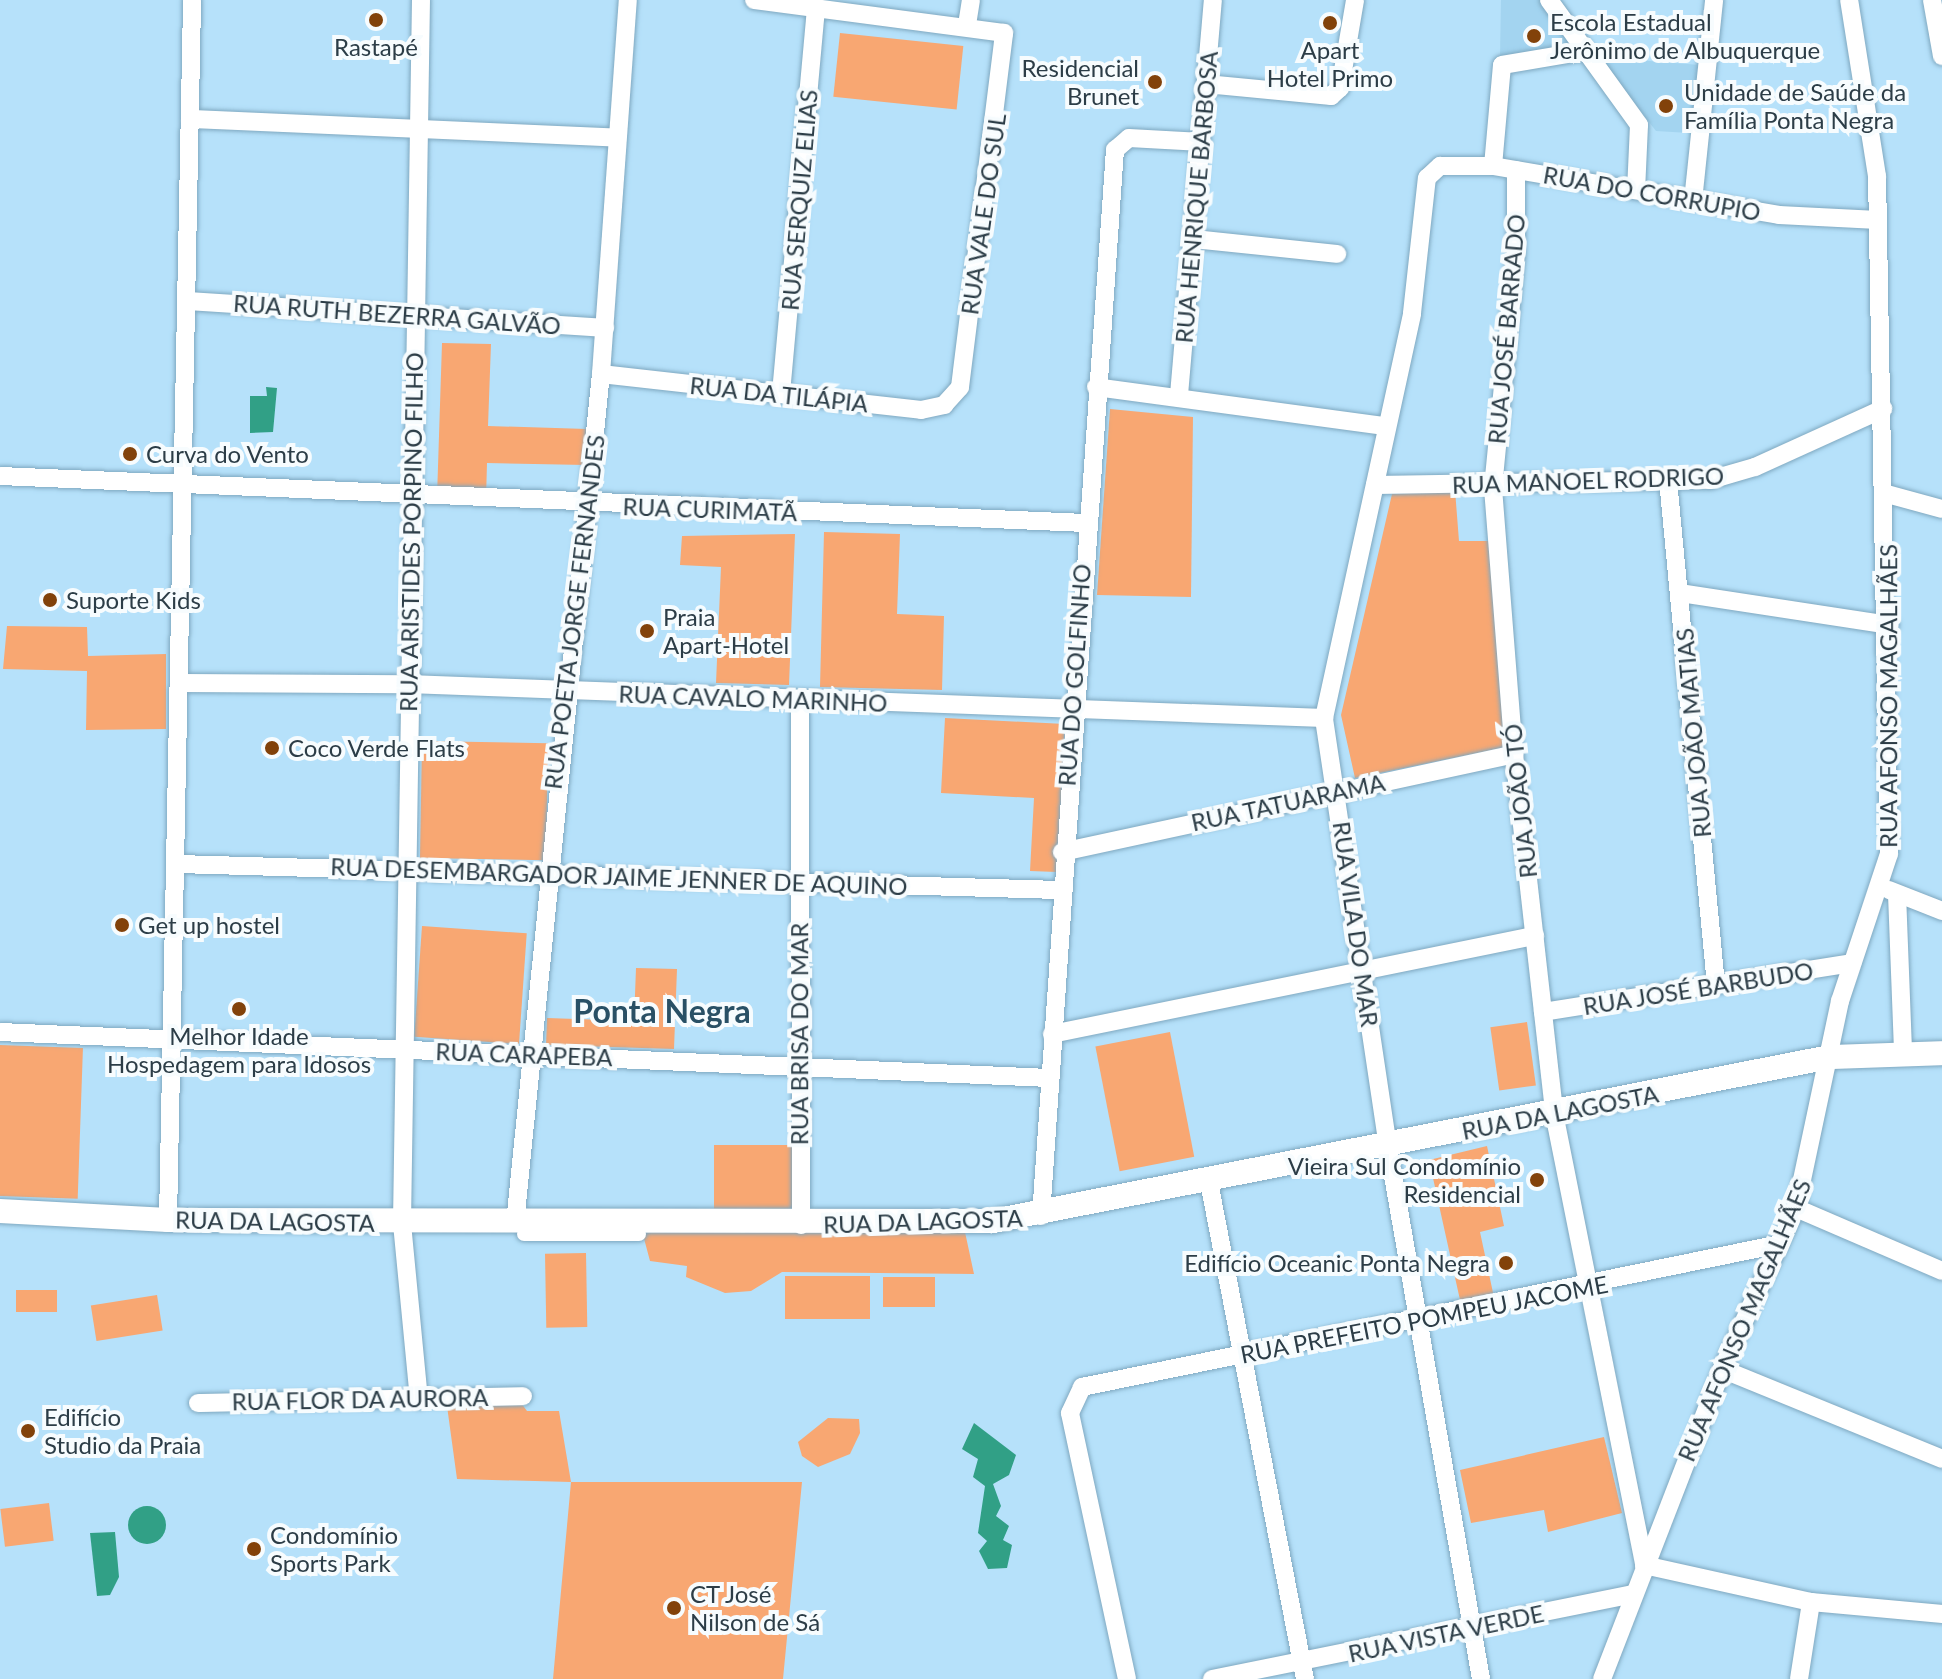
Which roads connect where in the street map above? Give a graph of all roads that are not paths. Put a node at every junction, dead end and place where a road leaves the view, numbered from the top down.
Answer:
1 (192, 0) edge
2 (421, 0) edge
3 (628, 0) edge
4 (754, 0) edge
5 (971, 0) edge
6 (1213, 0) edge
7 (1355, 0) edge
8 (1549, 0) edge
9 (1714, 0) edge
10 (1849, 0) edge
11 (1932, 0) edge
12 (816, 7) junction
13 (967, 25) junction
14 (1586, 51) junction
15 (1942, 56) edge
16 (1206, 84) junction
17 (190, 119) junction
18 (418, 126) junction
19 (617, 138) junction
20 (1202, 142) junction
21 (1493, 166) junction
22 (1516, 170) junction
23 (1429, 172) joint
24 (1636, 190) junction
25 (1693, 201) junction
26 (1878, 220) junction
27 (1193, 239) junction
28 (1337, 254) dead end
29 (189, 301) junction
30 (416, 311) junction
31 (605, 328) junction
32 (601, 374) junction
33 (1096, 387) junction
34 (781, 393) junction
35 (1179, 395) junction
36 (953, 398) joint
37 (1883, 409) junction
38 (1385, 426) junction
39 (0, 476) edge
40 (1668, 480) junction
41 (186, 482) junction
42 (1375, 485) junction
43 (1493, 488) junction
44 (1887, 494) junction
45 (412, 497) junction
46 (587, 505) junction
47 (1942, 509) edge
48 (1085, 523) junction
49 (1680, 593) junction
50 (1890, 625) junction
51 (181, 683) junction
52 (408, 684) junction
53 (564, 692) junction
54 (800, 699) junction
55 (1071, 710) junction
56 (1324, 718) junction
57 (1514, 754) junction
58 (1336, 791) junction
59 (1062, 852) junction
60 (178, 864) junction
61 (405, 866) junction
62 (545, 875) junction
63 (799, 884) junction
64 (1060, 890) junction
65 (1890, 891) junction
66 (1942, 911) edge
67 (1535, 936) junction
68 (1852, 963) junction
69 (1362, 971) junction
70 (1716, 985) junction
71 (1543, 1012) junction
72 (0, 1032) edge
73 (1052, 1034) junction
74 (174, 1044) junction
75 (1903, 1049) junction
76 (403, 1050) junction
77 (1942, 1053) edge
78 (529, 1054) junction
79 (1830, 1057) junction
80 (797, 1064) junction
81 (1049, 1078) junction
82 (1554, 1113) junction
83 (1388, 1147) junction
84 (1209, 1182) junction
85 (1796, 1208) junction
86 (0, 1211) edge
87 (1041, 1216) junction
88 (168, 1220) junction
89 (402, 1222) junction
90 (801, 1225) junction
91 (519, 1228) junction
92 (639, 1234) dead end
93 (1780, 1244) junction
94 (1942, 1271) edge
95 (1588, 1289) junction
96 (1417, 1321) junction
97 (1241, 1355) junction
98 (1722, 1369) junction
99 (523, 1396) dead end
100 (419, 1400) junction
101 (198, 1403) dead end
102 (1942, 1459) edge
103 (1644, 1565) junction
104 (1633, 1594) junction
105 (1811, 1602) junction
106 (1942, 1614) edge
107 (1472, 1627) junction
108 (1303, 1671) edge
109 (1127, 1679) edge
110 (1212, 1679) edge
111 (1481, 1679) edge
112 (1602, 1679) edge
113 (1799, 1679) edge

1 - 17 street
2 - 18 street, RUA ARISTIDES PORPINO FILHO
3 - 19 street, RUA POETA JORGE FERNANDES
4 - 12 street
5 - 13 street
6 - 16 street, RUA HENRIQUE BARBOSA
7 - 16 street
8 - 14 street
9 - 25 street
10 - 26 street, RUA AFONSO MAGALHÃES
11 - 15 street
12 - 13 street
12 - 34 street, RUA SERQUIZ ELIAS
13 - 36 street, RUA VALE DO SUL
14 - 21 street
14 - 24 street
16 - 20 street, RUA HENRIQUE BARBOSA
17 - 18 street
17 - 29 street
18 - 19 street
18 - 30 street, RUA ARISTIDES PORPINO FILHO
19 - 31 street, RUA POETA JORGE FERNANDES
20 - 27 street, RUA HENRIQUE BARBOSA
20 - 33 street, RUA DO GOLFINHO
21 - 22 street, RUA DO CORRUPIO
21 - 23 street, RUA DO CORRUPIO
22 - 24 street, RUA DO CORRUPIO
22 - 43 street, RUA JOSÉ BARRADO
23 - 38 street, RUA VILA DO MAR
24 - 25 street, RUA DO CORRUPIO
25 - 26 street, RUA DO CORRUPIO
26 - 37 street, RUA AFONSO MAGALHÃES
27 - 28 street
27 - 35 street, RUA HENRIQUE BARBOSA
29 - 30 street, RUA RUTH BEZERRA GALVÃO
29 - 41 street
30 - 31 street, RUA RUTH BEZERRA GALVÃO
30 - 45 street, RUA ARISTIDES PORPINO FILHO
31 - 32 street, RUA POETA JORGE FERNANDES
32 - 34 street, RUA DA TILÁPIA
32 - 46 street, RUA POETA JORGE FERNANDES
33 - 35 street
33 - 48 street, RUA DO GOLFINHO
34 - 36 street, RUA DA TILÁPIA
35 - 38 street
37 - 40 street, RUA MANOEL RODRIGO
37 - 44 street, RUA AFONSO MAGALHÃES
38 - 42 street, RUA VILA DO MAR
39 - 41 street, RUA CURIMATÃ
40 - 43 street, RUA MANOEL RODRIGO
40 - 49 street, RUA JOÃO MATIAS
41 - 45 street, RUA CURIMATÃ
41 - 51 street
42 - 43 street, RUA MANOEL RODRIGO
42 - 56 street, RUA VILA DO MAR
43 - 57 street, RUA JOÃO TÓ
44 - 47 street
44 - 50 street, RUA AFONSO MAGALHÃES
45 - 46 street, RUA CURIMATÃ
45 - 52 street, RUA ARISTIDES PORPINO FILHO
46 - 48 street, RUA CURIMATÃ
46 - 53 street, RUA POETA JORGE FERNANDES
48 - 55 street, RUA DO GOLFINHO
49 - 50 street
49 - 70 street, RUA JOÃO MATIAS
50 - 65 street, RUA AFONSO MAGALHÃES
51 - 52 street, RUA CAVALO MARINHO
51 - 60 street
52 - 53 street, RUA CAVALO MARINHO
52 - 61 street, RUA ARISTIDES PORPINO FILHO
53 - 54 street, RUA CAVALO MARINHO
53 - 62 street, RUA POETA JORGE FERNANDES
54 - 55 street, RUA CAVALO MARINHO
54 - 63 street, RUA BRISA DO MAR
55 - 56 street, RUA CAVALO MARINHO
55 - 59 street, RUA DO GOLFINHO
56 - 58 street, RUA VILA DO MAR
57 - 58 street, RUA TATUARAMA
57 - 67 street, RUA JOÃO TÓ
58 - 59 street, RUA TATUARAMA
58 - 69 street, RUA VILA DO MAR
59 - 64 street, RUA DO GOLFINHO
60 - 61 street, RUA DESEMBARGADOR JAIME JENNER DE AQUINO
60 - 74 street
61 - 62 street, RUA DESEMBARGADOR JAIME JENNER DE AQUINO
61 - 76 street, RUA ARISTIDES PORPINO FILHO
62 - 63 street, RUA DESEMBARGADOR JAIME JENNER DE AQUINO
62 - 78 street, RUA POETA JORGE FERNANDES
63 - 64 street, RUA DESEMBARGADOR JAIME JENNER DE AQUINO
63 - 80 street, RUA BRISA DO MAR
64 - 73 street, RUA DO GOLFINHO
65 - 66 street
65 - 68 street, RUA AFONSO MAGALHÃES
65 - 75 street, RUA AFONSO MAGALHÃES
67 - 69 street
67 - 71 street, RUA JOÃO TÓ
68 - 70 street, RUA JOSÉ BARBUDO
68 - 79 street, RUA AFONSO MAGALHÃES
69 - 73 street
69 - 83 street, RUA VILA DO MAR
70 - 71 street, RUA JOSÉ BARBUDO
71 - 82 street, RUA JOÃO TÓ
72 - 74 street, RUA CARAPEBA
73 - 81 street, RUA DO GOLFINHO
74 - 76 street, RUA CARAPEBA
74 - 88 street
75 - 77 street, RUA DA LAGOSTA
75 - 79 street, RUA DA LAGOSTA
76 - 78 street, RUA CARAPEBA
76 - 89 street, RUA ARISTIDES PORPINO FILHO
78 - 80 street, RUA CARAPEBA
78 - 91 street, RUA POETA JORGE FERNANDES
79 - 82 street, RUA DA LAGOSTA
79 - 85 street, RUA AFONSO MAGALHÃES
80 - 81 street, RUA CARAPEBA
80 - 90 street, RUA BRISA DO MAR
81 - 87 street, RUA DO GOLFINHO
82 - 83 street, RUA DA LAGOSTA
82 - 95 street, RUA JOÃO TÓ
83 - 84 street, RUA DA LAGOSTA
83 - 96 street, RUA VILA DO MAR
84 - 87 street, RUA DA LAGOSTA
84 - 97 street
85 - 93 street, RUA AFONSO MAGALHÃES
85 - 94 street
86 - 88 street, RUA DA LAGOSTA
87 - 90 street, RUA DA LAGOSTA
88 - 89 street, RUA DA LAGOSTA
89 - 91 street, RUA DA LAGOSTA
89 - 100 street, RUA ARISTIDES PORPINO FILHO
90 - 91 street, RUA DA LAGOSTA
91 - 92 street
93 - 95 street, RUA PREFEITO POMPEU JACOME
93 - 98 street, RUA AFONSO MAGALHÃES
95 - 96 street, RUA PREFEITO POMPEU JACOME
95 - 103 street, RUA JOÃO TÓ
96 - 97 street, RUA PREFEITO POMPEU JACOME
96 - 107 street, RUA VILA DO MAR
97 - 108 street
97 - 109 street, RUA PREFEITO POMPEU JACOME
98 - 102 street
98 - 103 street, RUA AFONSO MAGALHÃES
99 - 100 street, RUA FLOR DA AURORA
100 - 101 street, RUA FLOR DA AURORA
103 - 104 street, RUA AFONSO MAGALHÃES
103 - 105 street
104 - 107 street, RUA VISTA VERDE
104 - 112 street, RUA AFONSO MAGALHÃES
105 - 106 street
105 - 113 street
107 - 108 street, RUA VISTA VERDE
107 - 111 street, RUA VILA DO MAR
108 - 110 street, RUA VISTA VERDE

